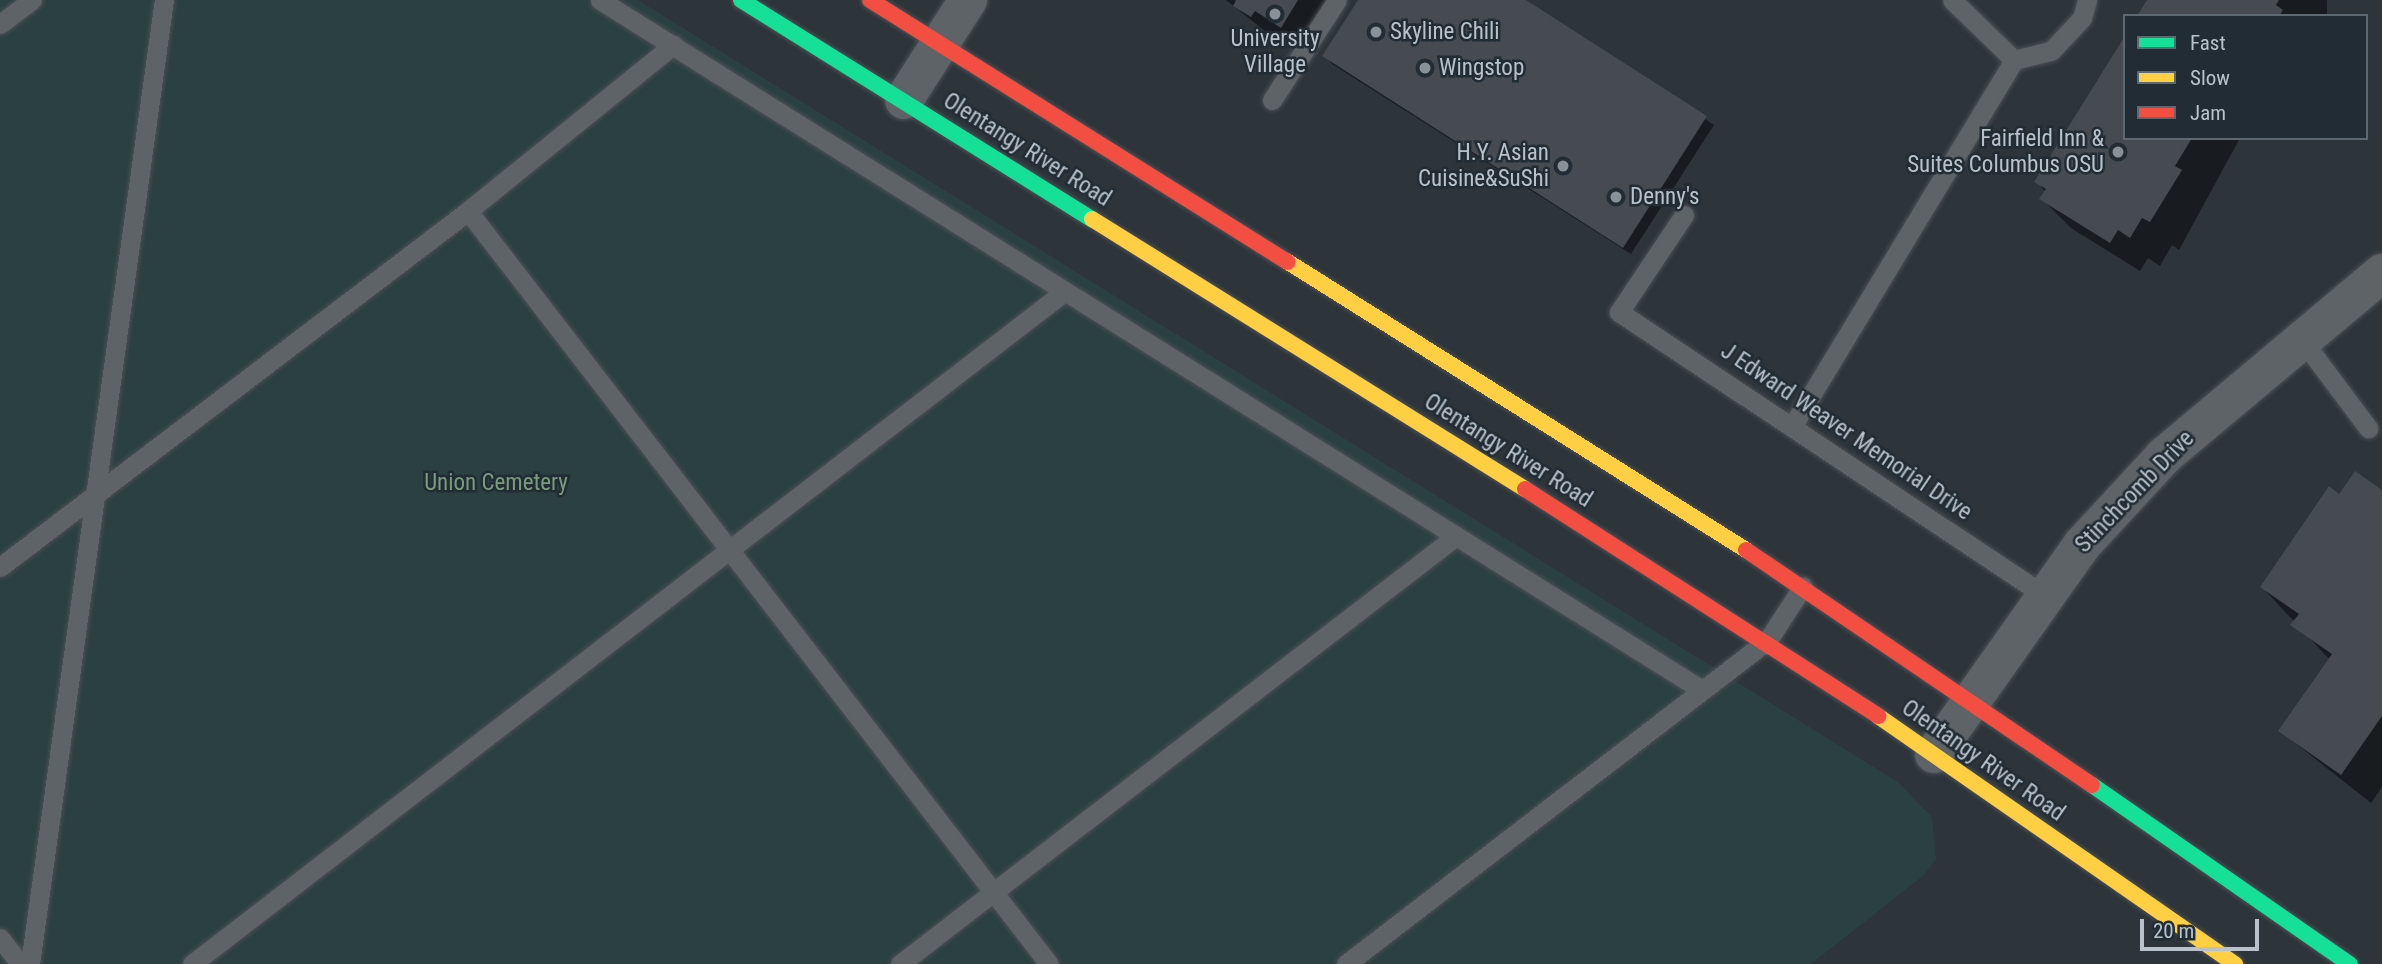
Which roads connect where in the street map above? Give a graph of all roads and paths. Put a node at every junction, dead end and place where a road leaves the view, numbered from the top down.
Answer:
1 (32, 0) edge
2 (164, 0) edge
3 (600, 0) edge
4 (741, 0) edge
5 (870, 0) edge
6 (968, 0) edge
7 (1337, 0) edge
8 (1952, 0) edge
9 (2087, 0) edge
10 (0, 24) edge
11 (942, 44) junction
12 (673, 46) junction
13 (2014, 60) junction
14 (904, 100) junction
15 (1272, 100) dead end
16 (468, 211) junction
17 (1684, 215) dead end
18 (2382, 273) edge
19 (1065, 291) junction
20 (2300, 337) junction
21 (1793, 425) junction
22 (2368, 428) dead end
23 (97, 492) junction
24 (1456, 537) junction
25 (731, 551) junction
26 (0, 567) edge
27 (1803, 586) junction
28 (2044, 596) junction
29 (1768, 640) junction
30 (1702, 690) junction
31 (1969, 700) junction
32 (1934, 754) junction
33 (994, 892) junction
34 (0, 938) edge
35 (20, 964) edge
36 (30, 964) edge
37 (192, 964) edge
38 (900, 964) edge
39 (1049, 964) edge
40 (1346, 964) edge
41 (2235, 964) edge
42 (2350, 964) edge

1 - 10 lane
2 - 23 lane
3 - 12 lane
4 - 14 main road, Olentangy River Road
5 - 11 main road, Olentangy River Road
6 - 11 street
7 - 15 lane
8 - 13 lane
9 - 13 lane
11 - 14 street
11 - 27 main road, Olentangy River Road
12 - 16 lane
12 - 19 lane
13 - 21 lane
14 - 29 main road, Olentangy River Road
16 - 23 lane
16 - 25 lane
17 - 21 lane, J Edward Weaver Memorial Drive
18 - 20 street, Stinchcomb Drive
19 - 24 lane
19 - 25 lane
20 - 22 lane
20 - 28 street, Stinchcomb Drive
21 - 28 lane, J Edward Weaver Memorial Drive
23 - 26 lane
23 - 36 lane
24 - 30 lane
24 - 33 lane
25 - 33 lane
25 - 37 lane
27 - 29 lane
27 - 31 main road, Olentangy River Road
28 - 31 street, Stinchcomb Drive
29 - 30 lane
29 - 32 main road, Olentangy River Road
30 - 40 lane
31 - 32 street, Stinchcomb Drive
31 - 42 main road, Olentangy River Road
32 - 41 main road, Olentangy River Road
33 - 38 lane
33 - 39 lane
34 - 35 lane

